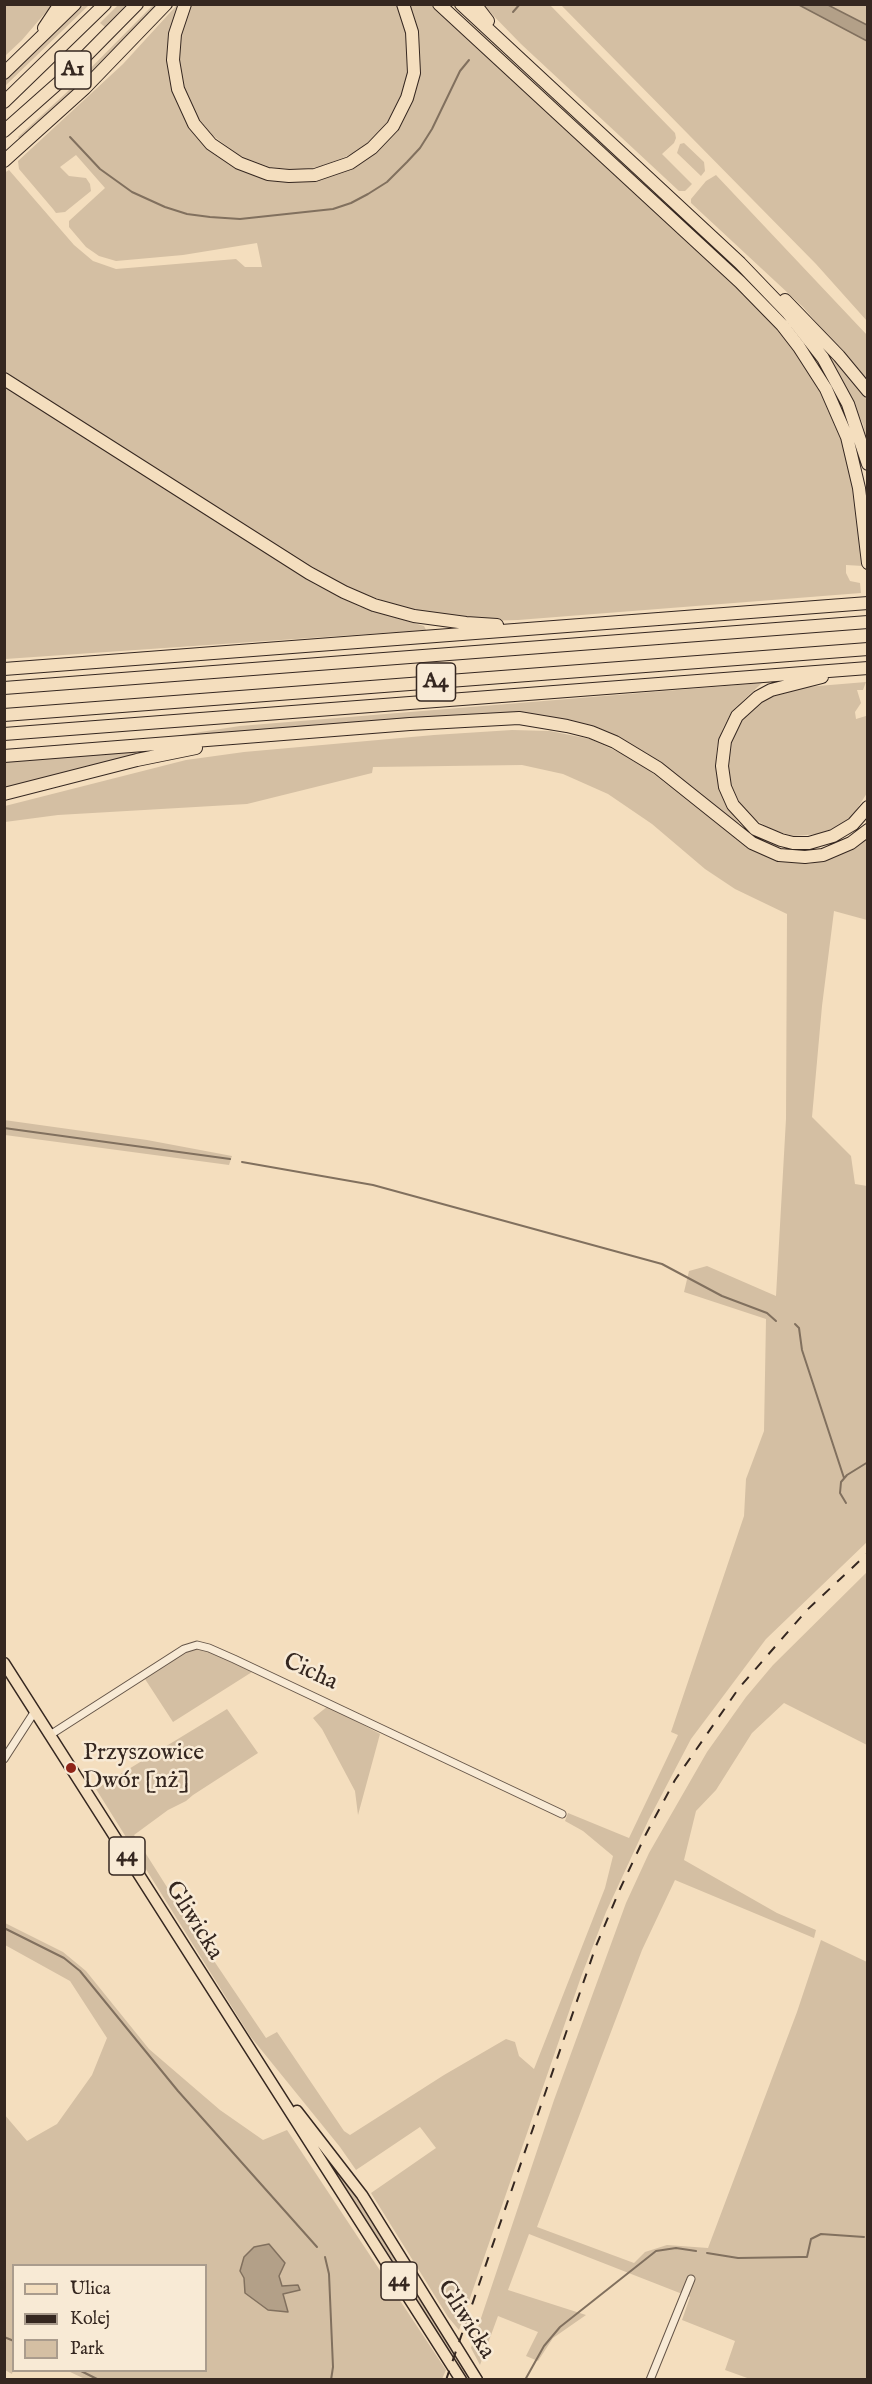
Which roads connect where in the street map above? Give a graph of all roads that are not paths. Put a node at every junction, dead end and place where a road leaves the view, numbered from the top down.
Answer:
1 (60, 4) edge
2 (75, 4) edge
3 (105, 4) edge
4 (137, 4) edge
5 (166, 4) edge
6 (185, 4) edge
7 (404, 4) edge
8 (439, 4) edge
9 (461, 4) edge
10 (475, 4) edge
11 (29, 50) junction
12 (522, 61) junction
13 (4, 73) edge
14 (4, 102) edge
15 (4, 131) edge
16 (4, 161) edge
17 (740, 263) junction
18 (4, 379) edge
19 (867, 391) edge
20 (867, 464) edge
21 (867, 563) edge
22 (867, 603) edge
23 (867, 622) edge
24 (555, 627) junction
25 (867, 649) edge
26 (866, 668) edge
27 (4, 669) edge
28 (4, 688) edge
29 (4, 715) edge
30 (61, 729) junction
31 (4, 734) edge
32 (243, 739) junction
33 (4, 740) edge
34 (4, 756) edge
35 (4, 794) edge
36 (867, 807) edge
37 (867, 830) edge
38 (4, 1663) edge
39 (35, 1711) junction
40 (50, 1735) junction
41 (4, 1759) edge
42 (562, 1814) dead end
43 (249, 2049) junction
44 (691, 2279) dead end
45 (461, 2379) edge
46 (477, 2379) edge
47 (650, 2379) edge

1 - 11 highway
2 - 11 highway
3 - 14 highway, A1
4 - 15 highway, A1
5 - 16 highway
6 - 7 highway
8 - 21 highway
9 - 12 highway
10 - 12 highway
11 - 13 highway
12 - 17 highway
17 - 19 highway
17 - 20 highway
18 - 24 highway
22 - 24 highway
23 - 28 highway, A4
24 - 27 highway
25 - 29 highway, A4
26 - 30 highway
26 - 36 highway
30 - 31 highway
30 - 33 highway
32 - 34 highway
32 - 35 highway
32 - 37 highway
38 - 39 main road, Gliwicka / 44
39 - 40 main road, Gliwicka / 44
39 - 41 street
40 - 42 street, Cicha
40 - 43 main road, Gliwicka / 44
43 - 45 main road, Gliwicka / 44
43 - 46 main road, Gliwicka / 44
44 - 47 street

